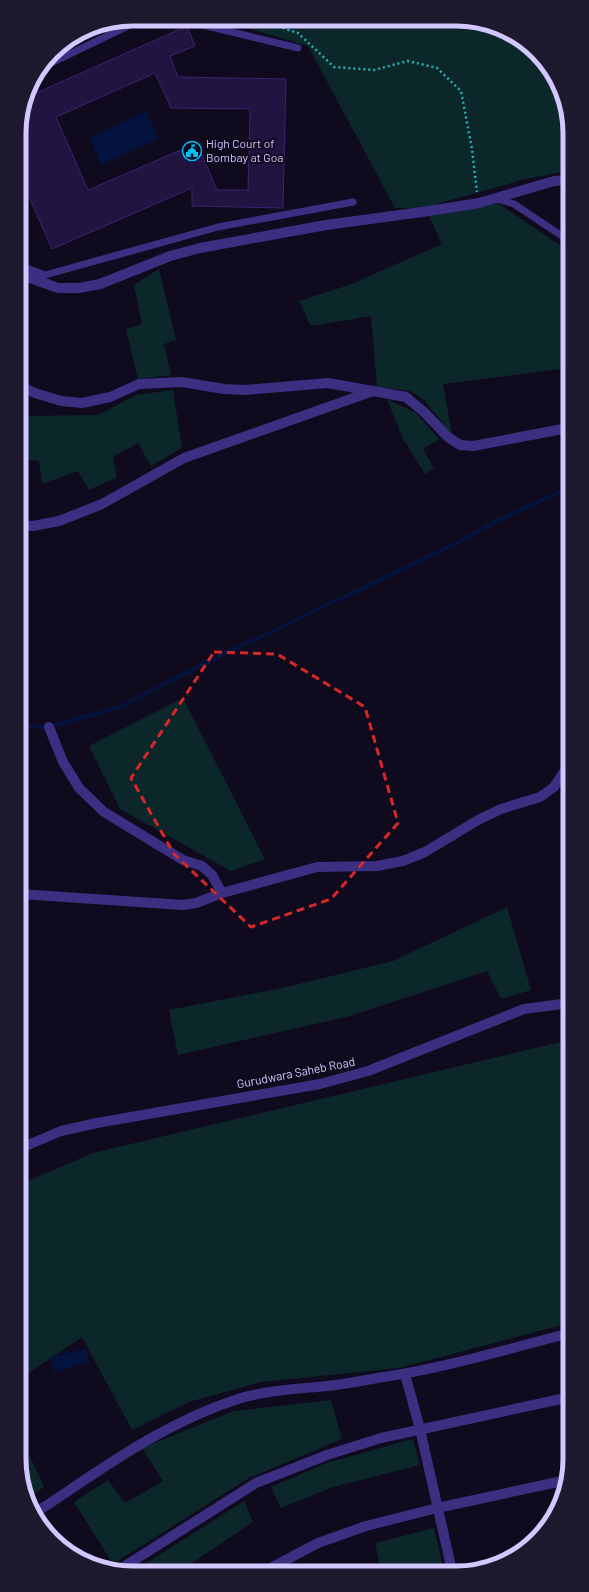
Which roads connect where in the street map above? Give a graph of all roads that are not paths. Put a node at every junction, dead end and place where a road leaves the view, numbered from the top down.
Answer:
1 (128, 26) edge
2 (207, 26) edge
3 (298, 48) dead end
4 (54, 62) edge
5 (563, 180) edge
6 (495, 198) junction
7 (353, 202) dead end
8 (563, 237) edge
9 (26, 268) edge
10 (26, 276) edge
11 (26, 389) edge
12 (375, 390) junction
13 (563, 429) edge
14 (26, 525) edge
15 (49, 727) dead end
16 (563, 774) edge
17 (222, 893) junction
18 (26, 894) edge
19 (563, 1004) edge
20 (26, 1146) edge
21 (563, 1335) edge
22 (405, 1374) junction
23 (563, 1398) edge
24 (420, 1429) junction
25 (561, 1481) edge
26 (437, 1508) junction
27 (39, 1510) edge
28 (125, 1566) edge
29 (274, 1566) edge
30 (451, 1566) edge

1 - 4 lane
2 - 3 lane
5 - 6 street
6 - 8 lane
6 - 10 street
7 - 9 lane
11 - 12 street
12 - 13 street
12 - 14 street
15 - 17 street
16 - 17 street
17 - 18 street
19 - 20 street, Gurudwara Saheb Road
21 - 22 street
22 - 24 street
22 - 27 street
23 - 24 street
24 - 26 street
24 - 28 street
25 - 26 street
26 - 29 street
26 - 30 street

